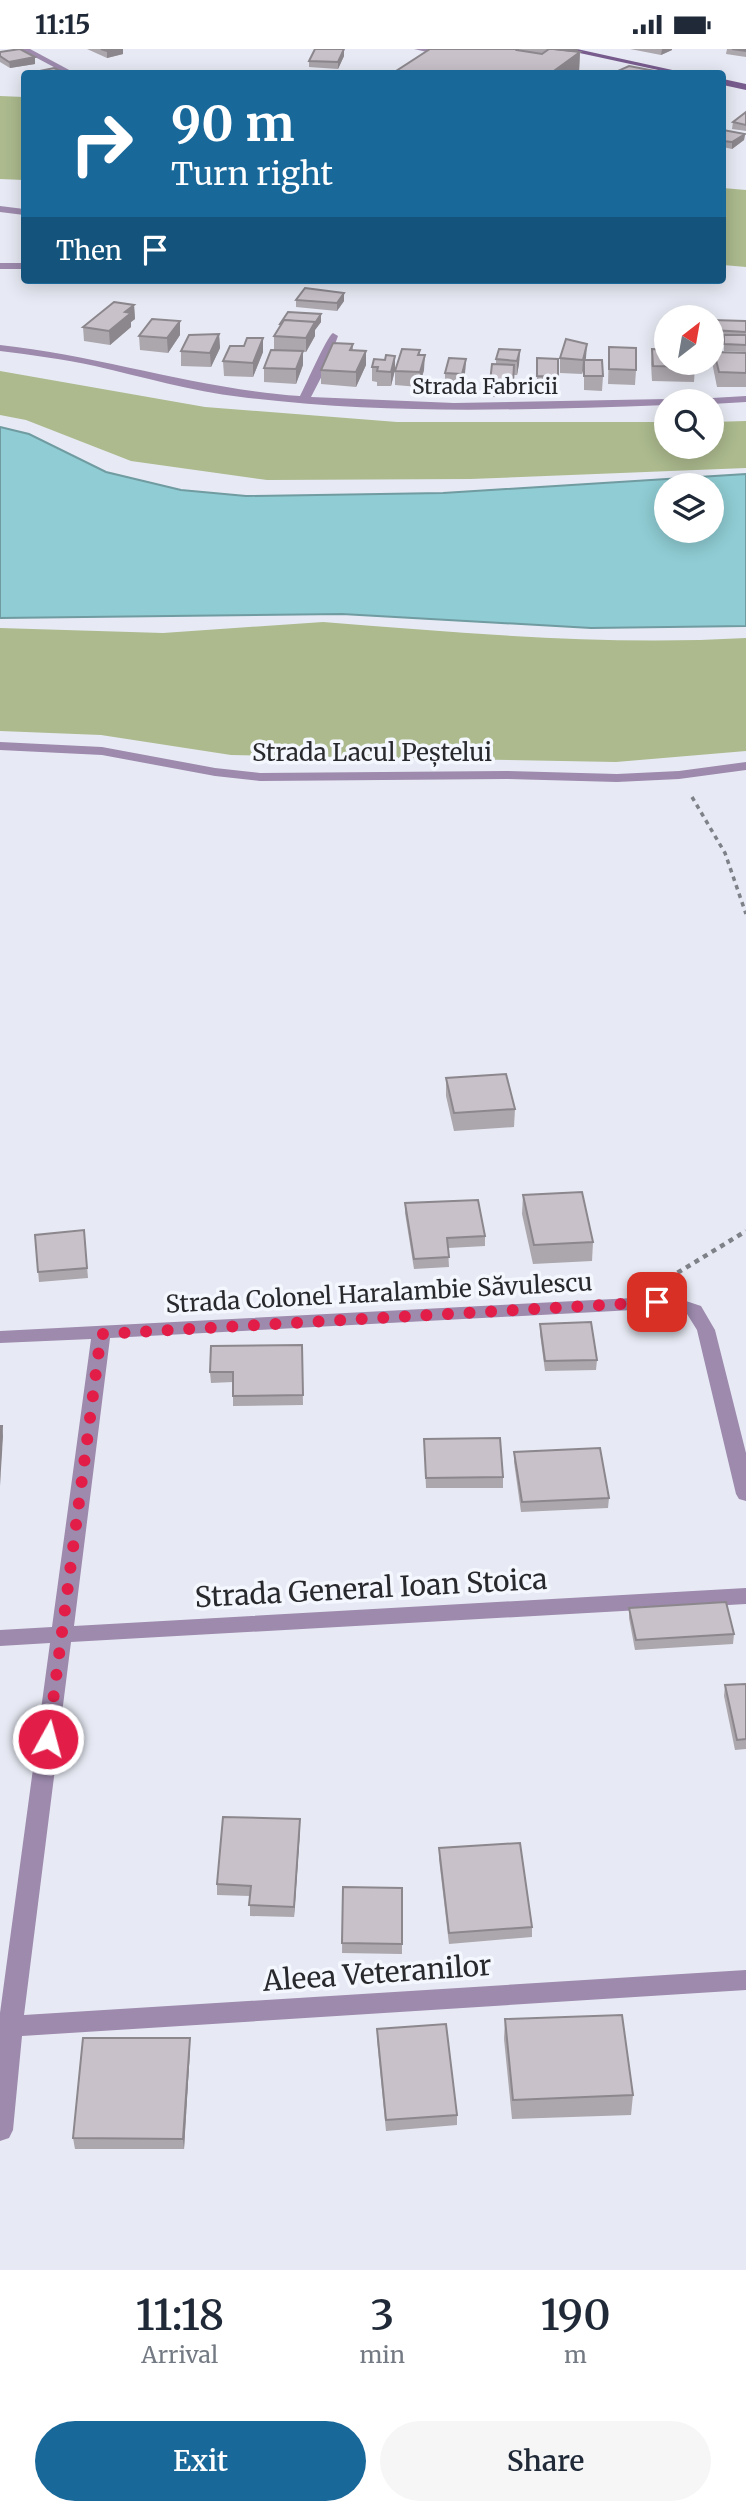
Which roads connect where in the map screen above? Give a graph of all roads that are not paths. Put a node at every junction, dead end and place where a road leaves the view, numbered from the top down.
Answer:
1 (24, 49) edge
2 (565, 49) edge
3 (421, 52) edge
4 (464, 56) edge
5 (65, 70) edge
6 (667, 70) edge
7 (726, 83) edge
8 (746, 87) edge
9 (0, 209) edge
10 (21, 212) edge
11 (0, 266) edge
12 (21, 266) edge
13 (333, 336) dead end
14 (0, 348) edge
15 (303, 399) junction
16 (746, 400) edge
17 (724, 401) edge
18 (654, 402) edge
19 (0, 746) edge
20 (746, 767) edge
21 (101, 1334) junction
22 (0, 1337) edge
23 (746, 1494) edge
24 (746, 1596) edge
25 (61, 1635) junction
26 (0, 1638) edge
27 (746, 1980) edge
28 (12, 2026) junction
29 (2, 2076) edge
30 (0, 2130) edge

1 - 5 street
2 - 6 main road
3 - 4 street
7 - 8 main road
9 - 10 street
11 - 12 street
13 - 15 street
14 - 15 street, Strada Fabricii
15 - 18 street, Strada Fabricii
16 - 17 street
19 - 20 street, Strada Lacul Peștelui
21 - 22 street, Strada Colonel Haralambie Săvulescu
21 - 23 street, Strada Colonel Haralambie Săvulescu
21 - 25 street
24 - 25 street, Strada General Ioan Stoica
25 - 26 street, Strada General Ioan Stoica
25 - 28 street
27 - 28 street, Aleea Veteranilor
28 - 29 street
29 - 30 street

